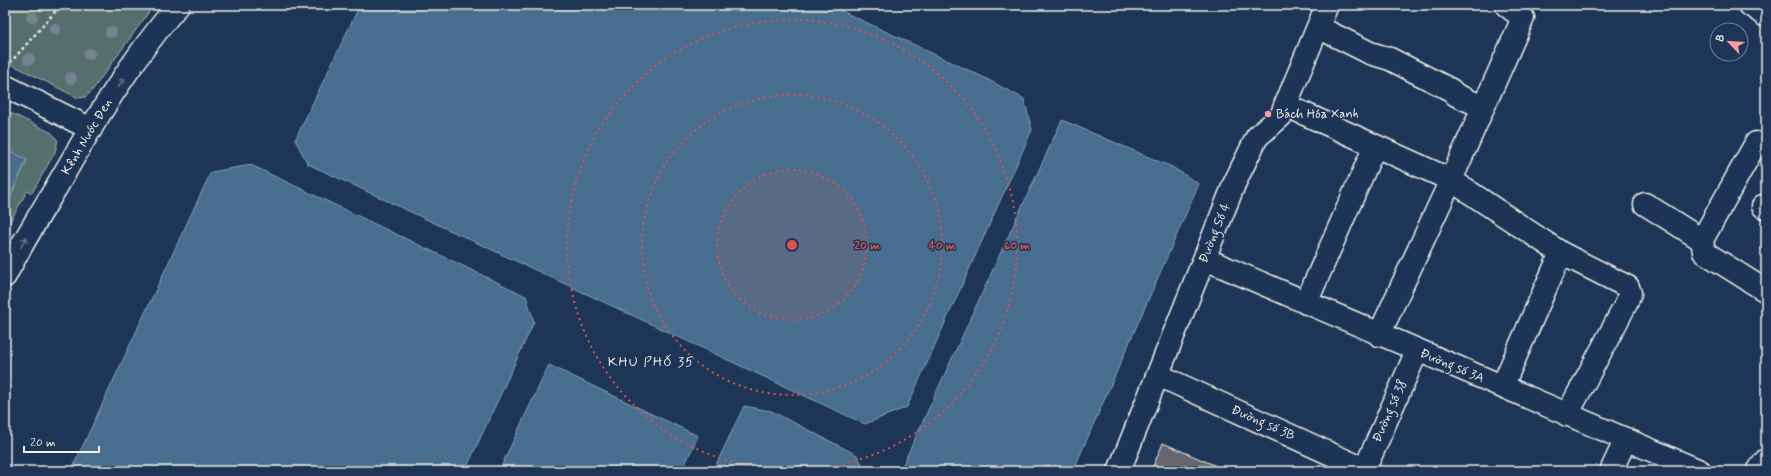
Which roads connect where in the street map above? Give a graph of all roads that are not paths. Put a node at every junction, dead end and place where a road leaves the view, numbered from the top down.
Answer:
1 (178, 5) edge
2 (1327, 5) edge
3 (1506, 5) edge
4 (1750, 5) edge
5 (1766, 16) edge
6 (1318, 27) junction
7 (6, 76) edge
8 (1285, 105) junction
9 (1483, 107) junction
10 (91, 129) junction
11 (1756, 143) dead end
12 (1375, 146) junction
13 (1451, 180) junction
14 (1645, 204) dead end
15 (1702, 240) junction
16 (1561, 253) junction
17 (1205, 259) junction
18 (5, 276) edge
19 (1766, 291) edge
20 (1306, 303) junction
21 (1379, 335) junction
22 (1417, 351) junction
23 (1158, 375) junction
24 (1502, 387) junction
25 (1567, 415) junction
26 (1626, 440) junction
27 (1766, 460) edge
28 (1365, 470) edge
29 (1119, 471) edge
30 (1611, 471) edge
31 (1700, 471) edge
32 (1758, 471) edge

10 -> 1 street, Kênh Nước Đen
2 - 6 street, Đường Số 4
3 - 9 street
4 - 5 street
6 - 8 street, Đường Số 4
6 - 9 street
7 - 10 street
8 - 12 street
8 - 17 street, Đường Số 4
9 - 13 street
18 -> 10 street, Kênh Nước Đen
11 - 15 street
12 - 13 street
12 - 20 street
13 - 16 street
13 - 21 street
14 - 15 street
15 - 19 street
16 - 24 street
16 - 25 street
17 - 20 street, Đường số 3A
17 - 23 street, Đường Số 4
20 - 21 street, Đường số 3A
21 - 22 street, Đường số 3A
22 - 24 street, Đường số 3A
22 - 28 street, Đường số 38
23 - 28 street, Đường số 3B
23 - 29 street, Đường Số 4
24 - 25 street, Đường số 3A
25 - 26 street, Đường số 3A
26 - 30 street
26 - 31 street, Đường số 3A
27 - 32 street

